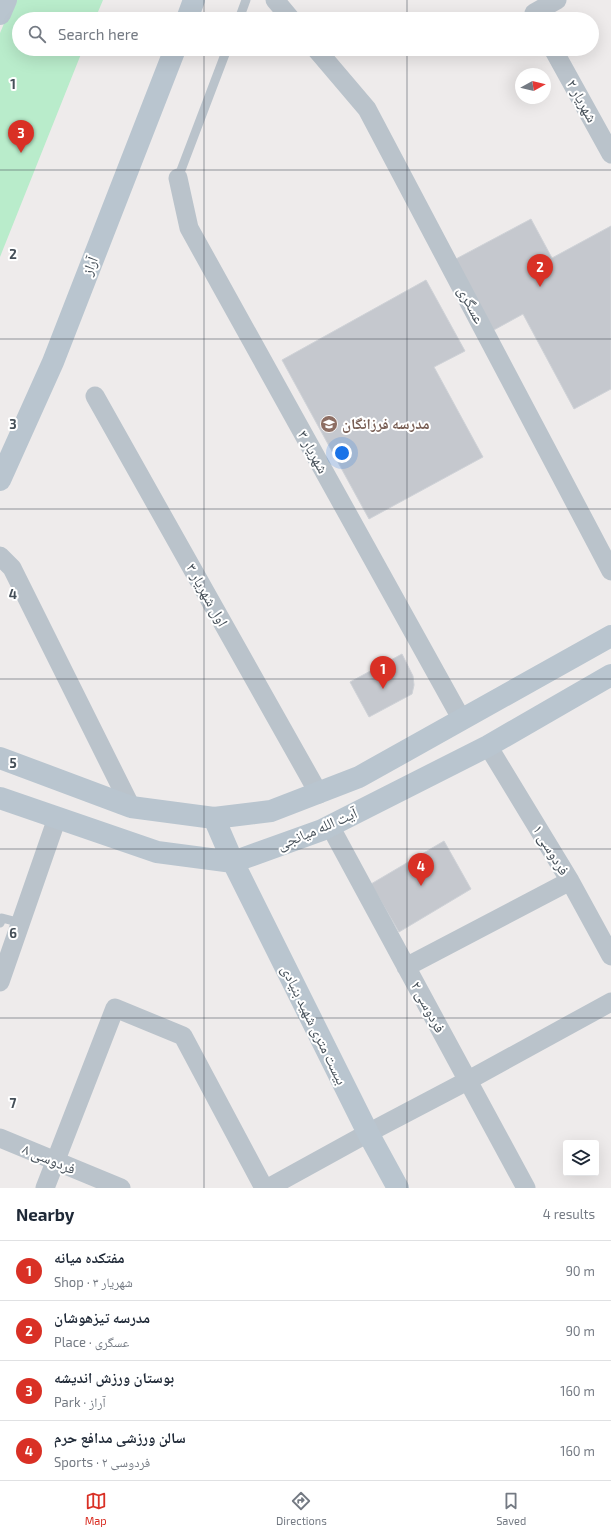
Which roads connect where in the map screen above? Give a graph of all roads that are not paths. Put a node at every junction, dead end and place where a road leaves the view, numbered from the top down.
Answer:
1 (6, 0) edge
2 (194, 0) edge
3 (246, 0) edge
4 (275, 0) edge
5 (558, 0) edge
6 (532, 11) edge
7 (190, 12) edge
8 (242, 12) edge
9 (285, 12) edge
10 (0, 14) edge
11 (172, 56) edge
12 (225, 56) edge
13 (322, 56) edge
14 (557, 56) edge
15 (611, 154) edge
16 (178, 178) joint
17 (95, 396) dead end
18 (0, 480) edge
19 (0, 556) edge
20 (611, 571) edge
21 (611, 636) edge
22 (611, 675) edge
23 (462, 720) junction
24 (488, 746) junction
25 (0, 758) edge
26 (319, 794) junction
27 (0, 798) edge
28 (131, 807) junction
29 (57, 818) junction
30 (214, 818) junction
31 (330, 826) junction
32 (233, 862) junction
33 (570, 881) junction
34 (0, 923) edge
35 (21, 923) junction
36 (611, 956) edge
37 (406, 967) junction
38 (0, 982) edge
39 (611, 1002) edge
40 (467, 1081) junction
41 (368, 1133) junction
42 (0, 1138) edge
43 (56, 1162) junction
44 (45, 1188) edge
45 (121, 1188) edge
46 (264, 1188) edge
47 (268, 1188) edge
48 (398, 1188) edge
49 (526, 1188) edge

1 - 10 main road
2 - 7 main road
3 - 8 lane
4 - 9 street
5 - 6 street
11 - 18 main road, آراز
12 - 16 lane
13 - 20 street, عسگری
14 - 15 street, شهریار ۲
16 - 23 street, شهریار ۳
17 - 26 street, اول شهریار ۳
19 - 28 street
21 - 23 main road, آیت الله میانجی
22 - 24 main road, آیت الله میانجی
23 - 24 main road
23 - 26 main road, آیت الله میانجی
24 - 31 main road, آیت الله میانجی
24 - 33 street, فردوسی ۱
25 - 28 main road, آیت الله میانجی
26 - 30 main road, آیت الله میانجی
27 - 29 main road, آیت الله میانجی
28 - 30 main road, آیت الله میانجی
29 - 32 main road, آیت الله میانجی
29 - 35 street
30 - 32 main road, بیست متری شهید بنیادی
31 - 32 main road, آیت الله میانجی
31 - 37 street, فردوسی ۲
32 - 41 main road, بیست متری شهید بنیادی
33 - 36 street, فردوسی ۱
33 - 37 street
34 - 35 lane
35 - 38 street
37 - 40 street, فردوسی ۲
39 - 40 street
40 - 41 street
40 - 49 street, فردوسی ۲
41 - 47 street
41 - 48 main road, بیست متری شهید بنیادی
42 - 43 street, فردوسی ۸
43 - 44 street
43 - 45 street, فردوسی ۸
43 - 46 street

